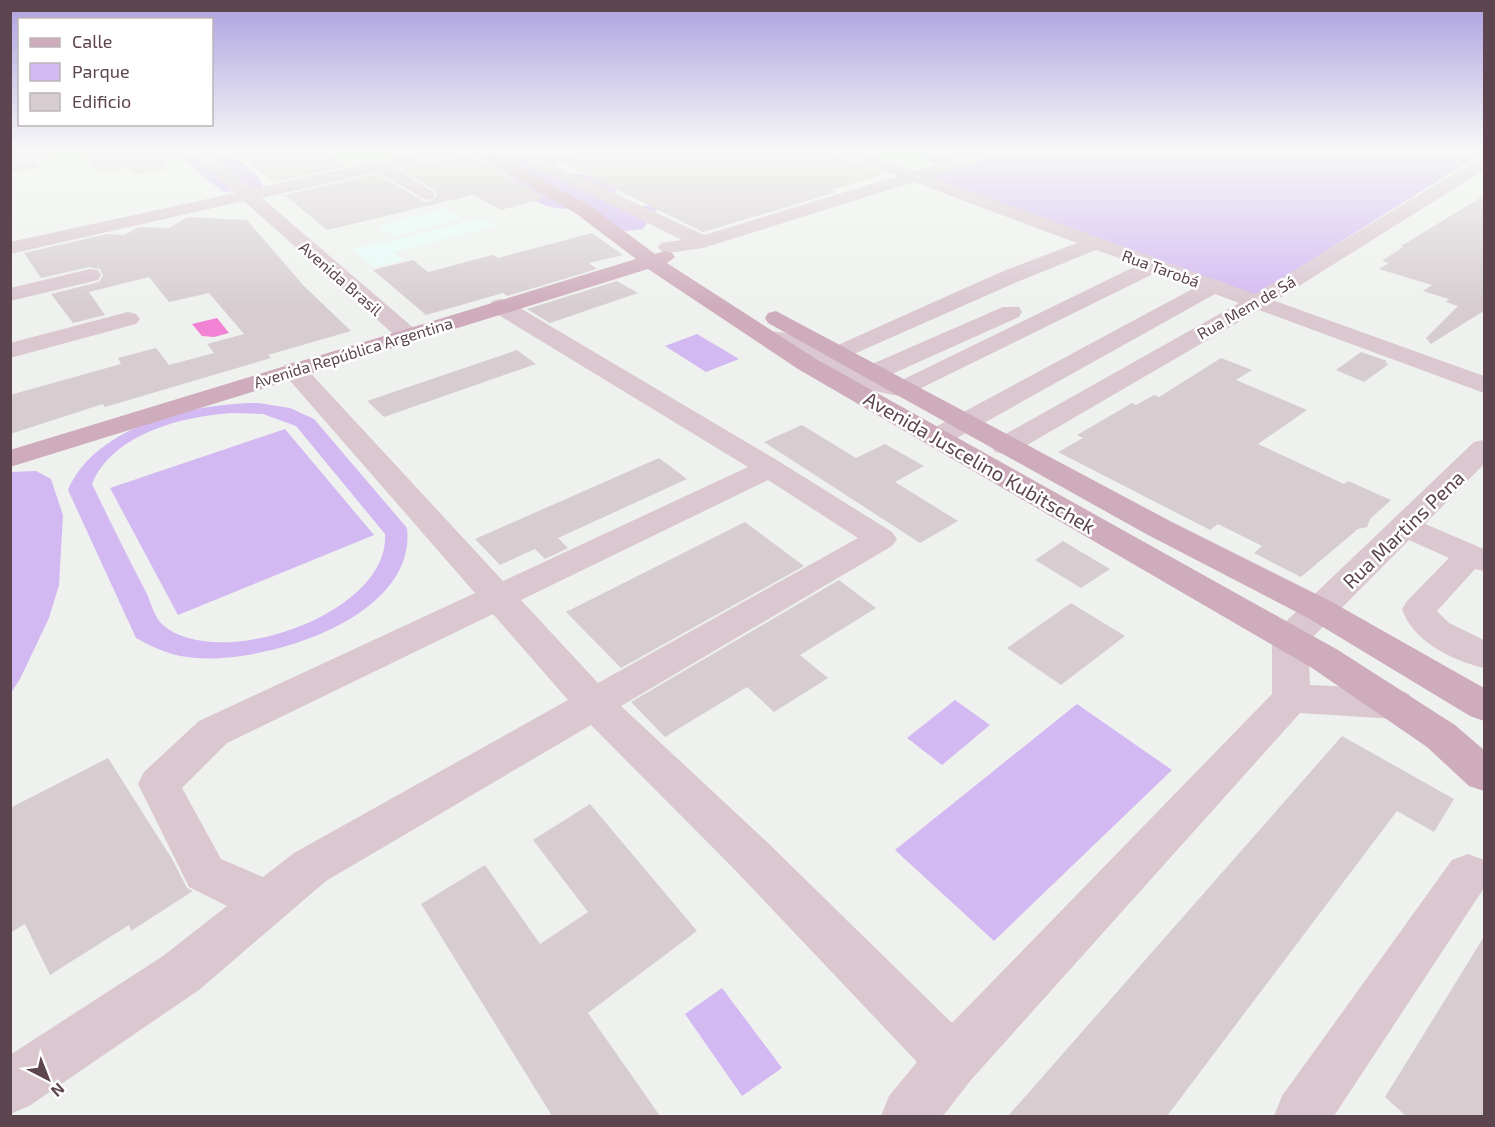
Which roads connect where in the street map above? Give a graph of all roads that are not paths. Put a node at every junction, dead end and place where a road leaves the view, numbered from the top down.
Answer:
1 (217, 202) edge
2 (254, 202) edge
3 (568, 202) edge
4 (596, 202) edge
5 (596, 202) edge
6 (832, 202) edge
7 (981, 202) edge
8 (1426, 202) edge
9 (1095, 243) junction
10 (10, 248) edge
11 (672, 250) junction
12 (1129, 256) junction
13 (1155, 266) junction
14 (90, 275) dead end
15 (1212, 286) junction
16 (10, 295) edge
17 (1256, 303) junction
18 (500, 306) junction
19 (128, 320) dead end
20 (402, 331) junction
21 (759, 334) junction
22 (10, 351) edge
23 (838, 354) junction
24 (294, 370) junction
25 (866, 376) junction
26 (1485, 385) edge
27 (903, 389) junction
28 (965, 422) junction
29 (938, 436) junction
30 (10, 445) edge
31 (1005, 446) junction
32 (1485, 448) edge
33 (10, 459) edge
34 (770, 468) junction
35 (1406, 526) junction
36 (1478, 558) edge
37 (496, 597) junction
38 (1320, 610) junction
39 (1290, 639) junction
40 (1485, 655) edge
41 (1291, 698) junction
42 (593, 703) junction
43 (1395, 704) junction
44 (1485, 706) edge
45 (1485, 774) edge
46 (1468, 874) dead end
47 (267, 902) junction
48 (952, 1060) junction
49 (10, 1087) edge
50 (909, 1116) edge
51 (1302, 1116) edge

1 - 10 street
2 - 20 street, Avenida Brasil
3 - 11 main road, Avenida Juscelino Kubitschek
4 - 11 street, Avenida Juscelino Kubitschek
5 - 11 main road, Avenida Juscelino Kubitschek
6 - 11 street, Avenida República Argentina
7 - 9 street, Rua Tarobá
8 - 17 street, Rua Mem de Sá
9 - 12 street, Rua Tarobá
9 - 23 street
11 - 18 main road, Avenida República Argentina
11 - 20 main road, Avenida República Argentina
11 - 21 main road, Avenida Juscelino Kubitschek
11 - 23 main road, Avenida Juscelino Kubitschek
12 - 13 street, Rua Tarobá
12 - 25 street
13 - 15 street, Rua Tarobá
13 - 27 street
14 - 16 street
15 - 17 street, Rua Tarobá
15 - 28 street
17 - 26 street, Rua Tarobá
17 - 31 street, Rua Mem de Sá
18 - 20 main road, Avenida República Argentina
18 - 34 street
19 - 22 street
20 - 24 main road, Avenida República Argentina
20 - 30 main road, Avenida República Argentina
21 - 25 street
21 - 29 main road, Avenida Juscelino Kubitschek
23 - 25 main road, Avenida Juscelino Kubitschek
24 - 33 main road, Avenida República Argentina
24 - 37 street
25 - 27 main road, Avenida Juscelino Kubitschek
27 - 28 main road, Avenida Juscelino Kubitschek
28 - 29 street
28 - 31 main road, Avenida Juscelino Kubitschek
29 - 39 main road, Avenida Juscelino Kubitschek
31 - 38 main road, Avenida Juscelino Kubitschek
32 - 35 street, Rua Martins Pena
34 - 37 street
34 - 42 street
35 - 36 street
35 - 38 street, Rua Martins Pena
36 - 40 street
37 - 42 street
37 - 47 street
38 - 39 street, Rua Martins Pena
38 - 44 main road, Avenida Juscelino Kubitschek
39 - 41 street
39 - 43 main road, Avenida Juscelino Kubitschek
41 - 43 street
41 - 48 street
42 - 47 street
42 - 48 street
43 - 45 main road, Avenida Juscelino Kubitschek
46 - 51 street
47 - 49 street
48 - 50 street

